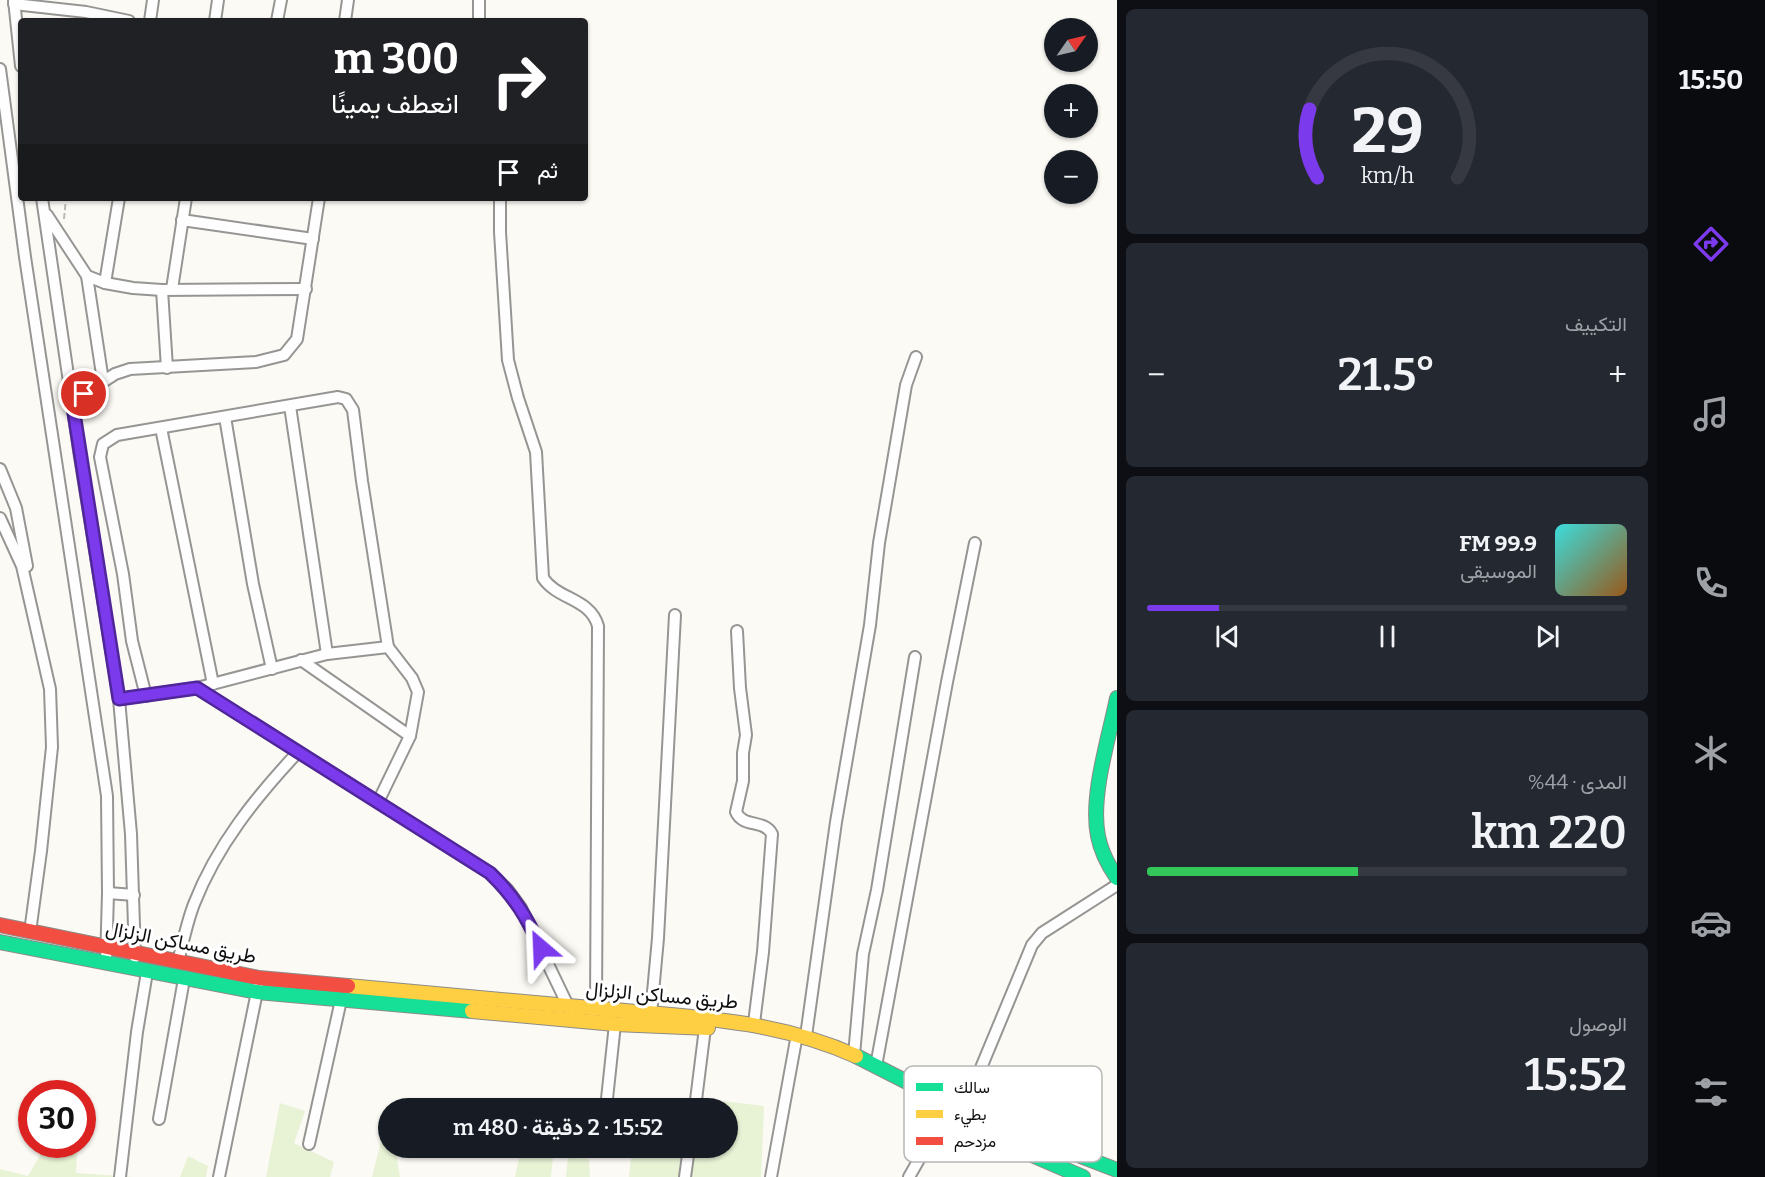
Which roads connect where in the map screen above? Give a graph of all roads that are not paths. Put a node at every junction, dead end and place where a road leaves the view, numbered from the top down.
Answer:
1 (153, 0) edge
2 (218, 0) edge
3 (281, 0) edge
4 (348, 0) edge
5 (479, 0) edge
6 (14, 2) edge
7 (115, 18) edge
8 (150, 18) edge
9 (215, 18) edge
10 (278, 18) edge
11 (345, 18) edge
12 (479, 18) edge
13 (18, 39) edge
14 (0, 69) edge
15 (42, 201) edge
16 (119, 201) edge
17 (185, 201) edge
18 (319, 201) edge
19 (500, 201) edge
20 (44, 211) junction
21 (182, 220) junction
22 (313, 239) junction
23 (87, 276) junction
24 (105, 283) junction
25 (167, 289) junction
26 (306, 289) junction
27 (916, 357) dead end
28 (167, 368) junction
29 (103, 381) junction
30 (290, 406) junction
31 (74, 413) junction
32 (225, 417) junction
33 (161, 428) junction
34 (0, 469) edge
35 (0, 518) edge
36 (975, 543) dead end
37 (25, 579) junction
38 (675, 615) dead end
39 (737, 631) dead end
40 (388, 647) junction
41 (327, 654) junction
42 (915, 657) dead end
43 (301, 660) junction
44 (272, 669) junction
45 (213, 684) junction
46 (197, 688) junction
47 (146, 696) junction
48 (1117, 698) edge
49 (119, 699) junction
50 (410, 736) junction
51 (298, 752) junction
52 (378, 802) junction
53 (1117, 878) edge
54 (1117, 885) edge
55 (108, 893) junction
56 (134, 895) junction
57 (0, 926) edge
58 (30, 932) junction
59 (0, 942) edge
60 (106, 947) junction
61 (135, 953) junction
62 (178, 962) junction
63 (106, 963) junction
64 (141, 971) junction
65 (259, 978) junction
66 (184, 979) junction
67 (257, 992) junction
68 (341, 1000) junction
69 (597, 1009) junction
70 (572, 1014) junction
71 (651, 1014) junction
72 (615, 1023) junction
73 (753, 1023) junction
74 (705, 1028) junction
75 (801, 1038) junction
76 (854, 1055) junction
77 (876, 1066) junction
78 (982, 1066) edge
79 (904, 1082) edge
80 (904, 1089) edge
81 (607, 1098) edge
82 (695, 1098) edge
83 (159, 1119) dead end
84 (309, 1144) dead end
85 (688, 1158) edge
86 (918, 1162) edge
87 (1046, 1162) edge
88 (1095, 1162) edge
89 (1117, 1170) edge
90 (120, 1177) edge
91 (219, 1177) edge
92 (685, 1177) edge
93 (771, 1177) edge
94 (909, 1177) edge
95 (1083, 1177) edge

1 - 8 street
2 - 9 street
3 - 10 street
4 - 11 street
5 - 12 street
6 - 7 street
6 - 13 street
14 - 55 street
15 - 20 street
16 - 24 street
17 - 21 street
18 - 22 street
19 - 69 street
20 - 23 street
20 - 31 street
21 - 22 street
21 - 25 street
22 - 26 street
23 - 24 street
23 - 29 street
24 - 25 street
25 - 26 street
25 - 28 street
26 - 28 street
27 - 75 street
28 - 29 street
29 - 31 street
30 - 32 street
30 - 40 street
30 - 41 street
31 - 49 street
32 - 33 street
32 - 44 street
33 - 45 street
33 - 47 street
34 - 37 street
35 - 37 street
36 - 77 street
37 - 58 street
38 - 71 street
39 - 73 street
40 - 41 street
40 - 50 street
41 - 43 street
42 - 76 street
43 - 44 street
43 - 50 street
44 - 45 street
45 - 46 street
46 - 47 street
46 - 51 street
47 - 49 street
48 - 53 street
49 - 56 street
50 - 52 street
51 - 52 street
51 - 62 street
52 - 70 street
54 - 78 street
55 - 56 street
55 - 60 street
56 - 61 street
57 - 58 street, طريق مساكن الزلزال
58 - 60 street, طريق مساكن الزلزال
59 - 63 street, طريق مساكن الزلزال
60 - 61 street, طريق مساكن الزلزال
60 - 63 street
61 - 62 street, طريق مساكن الزلزال
61 - 64 street
62 - 65 street, طريق مساكن الزلزال
63 - 64 street, طريق مساكن الزلزال
64 - 66 street, طريق مساكن الزلزال
64 - 90 street
65 - 67 street
65 - 70 street, طريق مساكن الزلزال
66 - 67 street, طريق مساكن الزلزال
66 - 83 street
67 - 68 street, طريق مساكن الزلزال
67 - 91 street
68 - 70 street, طريق مساكن الزلزال
68 - 84 street
69 - 70 street, طريق مساكن الزلزال
69 - 71 street, طريق مساكن الزلزال
70 - 72 street, طريق مساكن الزلزال
71 - 73 street, طريق مساكن الزلزال
72 - 74 street, طريق مساكن الزلزال
72 - 81 street
73 - 75 street, طريق مساكن الزلزال
74 - 75 street, طريق مساكن الزلزال
74 - 82 street
75 - 76 street, طريق مساكن الزلزال
75 - 80 street, طريق مساكن الزلزال
75 - 93 street
76 - 77 street, طريق مساكن الزلزال
77 - 79 street, طريق مساكن الزلزال
85 - 92 street
86 - 94 street
87 - 95 street, طريق مساكن الزلزال
88 - 89 street, طريق مساكن الزلزال

